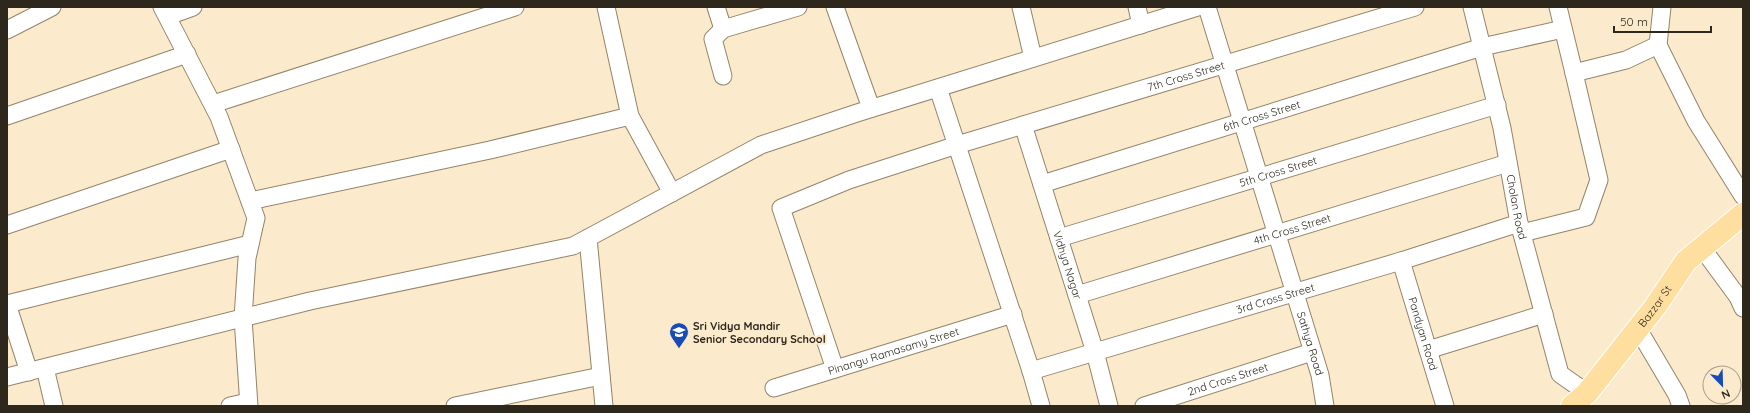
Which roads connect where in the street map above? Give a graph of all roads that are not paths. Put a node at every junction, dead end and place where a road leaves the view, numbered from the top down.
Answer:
1 (52, 7) edge
2 (193, 7) edge
3 (515, 7) edge
4 (606, 7) edge
5 (716, 7) edge
6 (798, 7) edge
7 (835, 7) edge
8 (1021, 7) edge
9 (1137, 7) edge
10 (1198, 7) edge
11 (1207, 7) edge
12 (1415, 7) edge
13 (1472, 7) edge
14 (1558, 7) edge
15 (1662, 7) edge
16 (165, 12) edge
17 (1141, 25) junction
18 (723, 29) junction
19 (1563, 29) junction
20 (7, 30) edge
21 (1658, 45) junction
22 (1482, 47) junction
23 (187, 54) junction
24 (1033, 58) junction
25 (1225, 66) junction
26 (1574, 73) junction
27 (723, 76) dead end
28 (938, 88) junction
29 (213, 104) junction
30 (1496, 105) junction
31 (871, 108) junction
32 (7, 116) edge
33 (630, 116) junction
34 (1242, 122) junction
35 (1023, 125) junction
36 (957, 145) junction
37 (231, 149) junction
38 (1508, 163) junction
39 (1259, 178) junction
40 (1042, 184) junction
41 (672, 193) junction
42 (1743, 196) edge
43 (250, 201) junction
44 (1743, 214) edge
45 (7, 224) edge
46 (1520, 228) junction
47 (1276, 234) junction
48 (588, 238) junction
49 (1059, 238) junction
50 (250, 244) junction
51 (1702, 248) junction
52 (1402, 261) junction
53 (1294, 293) junction
54 (1077, 295) junction
55 (7, 304) edge
56 (1743, 308) edge
57 (1013, 314) junction
58 (1544, 314) junction
59 (243, 318) junction
60 (1638, 329) junction
61 (1428, 350) junction
62 (1095, 352) junction
63 (1312, 352) junction
64 (835, 369) junction
65 (37, 370) junction
66 (1031, 371) junction
67 (601, 376) junction
68 (7, 377) edge
69 (774, 388) dead end
70 (1579, 399) edge
71 (249, 404) edge
72 (54, 406) edge
73 (230, 406) edge
74 (455, 406) edge
75 (604, 406) edge
76 (1041, 406) edge
77 (1109, 406) edge
78 (1144, 406) edge
79 (1325, 406) edge
80 (1445, 406) edge
81 (1681, 406) edge

1 - 20 street
2 - 16 street
3 - 29 street
4 - 33 street
5 - 18 street
6 - 18 street
7 - 31 street
8 - 24 street
9 - 17 street
10 - 17 street
11 - 25 street, Sathya Road
12 - 25 street, 7th Cross Street
13 - 22 street, Cholan Road
14 - 19 street
15 - 21 street
16 - 23 street
17 - 24 street
18 - 27 street
19 - 22 street, 6th Cross Street
19 - 26 street
21 - 26 street
21 - 42 street
22 - 30 street, Cholan Road
22 - 34 street, 6th Cross Street
23 - 29 street
23 - 32 street
24 - 28 street
25 - 34 street, Sathya Road
25 - 35 street, 7th Cross Street
26 - 46 street, 3rd Cross Street
28 - 31 street
28 - 36 street
29 - 37 street
30 - 38 street, Cholan Road
30 - 39 street, 5th Cross Street
31 - 41 street
33 - 41 street
33 - 43 street
34 - 39 street, Sathya Road
34 - 40 street, 6th Cross Street
35 - 36 street, 7th Cross Street
35 - 40 street, Vidhya Nagar
36 - 57 street
36 - 64 street, 7th Cross Street
37 - 43 street
37 - 45 street
38 - 46 street, Cholan Road
38 - 47 street, 4th Cross Street
39 - 47 street, Sathya Road
39 - 49 street, 5th Cross Street
40 - 49 street, Vidhya Nagar
41 - 48 street
43 - 50 street
44 - 51 main road, Bazzar St
46 - 52 street, 3rd Cross Street
46 - 58 street, Cholan Road
47 - 53 street, Sathya Road
47 - 54 street, 4th Cross Street
48 - 59 street
48 - 67 street
49 - 54 street, Vidhya Nagar
50 - 55 street
50 - 59 street
51 - 56 street
51 - 60 main road, Bazzar St
52 - 53 street, 3rd Cross Street
52 - 61 street, Pandyan Road
53 - 62 street, 3rd Cross Street
53 - 63 street, Sathya Road
54 - 62 street, Vidhya Nagar
55 - 65 street
57 - 64 street, Pinangu Ramasamy Street
57 - 66 street
58 - 61 street
58 - 70 street, Cholan Road
59 - 65 street
59 - 71 street
60 - 70 main road, Bazzar St
60 - 81 street
61 - 80 street, Pandyan Road
62 - 66 street, 3rd Cross Street
62 - 77 street, Vidhya Nagar
63 - 78 street, 2nd Cross Street
63 - 79 street, Sathya Road
64 - 69 street, Pinangu Ramasamy Street
65 - 68 street
65 - 72 street
66 - 76 street
67 - 74 street
67 - 75 street
71 - 73 street

